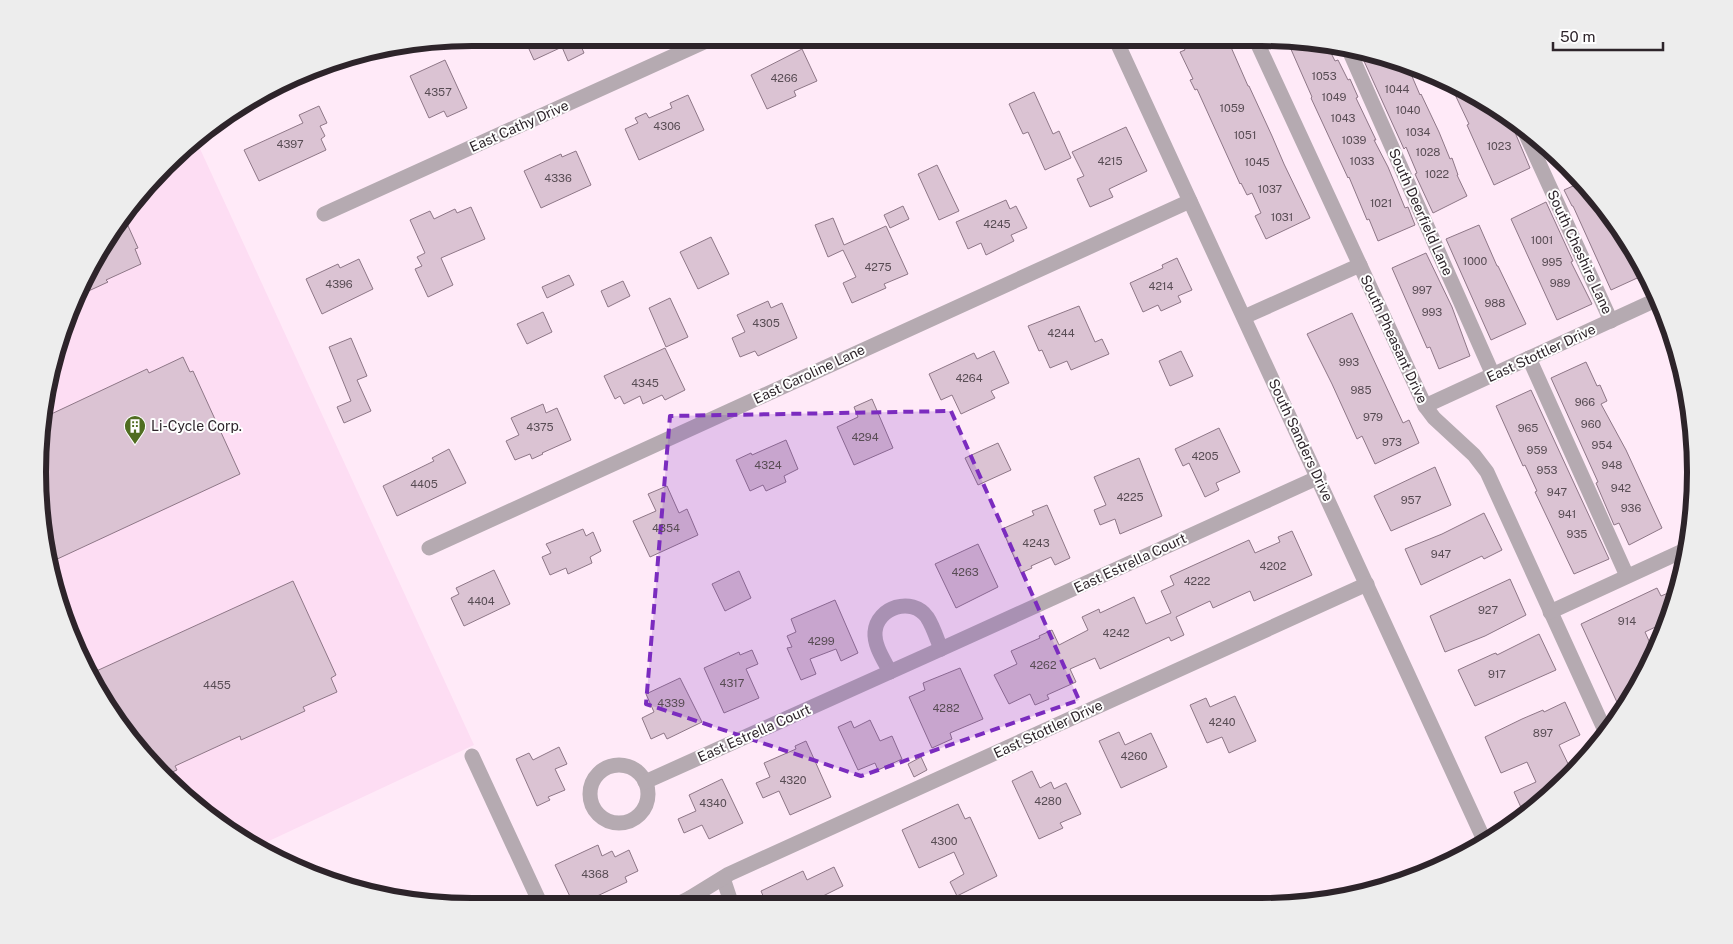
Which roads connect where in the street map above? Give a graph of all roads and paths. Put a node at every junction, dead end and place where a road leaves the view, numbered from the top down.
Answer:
1 (696, 46) edge
2 (1119, 46) edge
3 (1259, 46) edge
4 (1352, 56) edge
5 (1529, 141) edge
6 (1190, 201) junction
7 (324, 214) dead end
8 (1360, 265) junction
9 (1651, 302) edge
10 (1244, 317) junction
11 (1611, 321) junction
12 (1529, 358) junction
13 (1493, 375) junction
14 (1425, 406) junction
15 (1319, 477) junction
16 (428, 548) dead end
17 (1679, 552) edge
18 (1628, 576) junction
19 (1367, 584) junction
20 (1550, 612) junction
21 (941, 649) junction
22 (890, 672) junction
23 (1603, 726) edge
24 (472, 756) dead end
25 (645, 782) dead end
26 (1483, 835) edge
27 (726, 876) junction
28 (538, 898) edge
29 (696, 898) edge
30 (730, 898) edge

1 - 7 street, East Cathy Drive
2 - 6 street, South Sanders Drive
3 - 8 street, South Pheasant Drive
4 - 13 street, South Deerfield Lane
5 - 11 street, South Cheshire Lane
6 - 10 street, South Sanders Drive
6 - 16 street, East Caroline Lane
8 - 10 street
8 - 14 street, South Pheasant Drive
9 - 11 street, East Stottler Drive
10 - 15 street, South Sanders Drive
11 - 12 street, East Stottler Drive
12 - 13 street, East Stottler Drive
12 - 18 street
13 - 14 street, East Stottler Drive
14 - 20 street, South Pheasant Drive
15 - 19 street, South Sanders Drive
15 - 21 street, East Estrella Court
17 - 18 street
18 - 20 street
19 - 26 street, South Sanders Drive
19 - 27 street, East Stottler Drive
20 - 23 street, South Pheasant Drive
21 - 22 street, East Estrella Court
21 - 22 street
22 - 25 street, East Estrella Court
24 - 28 street
27 - 29 street, East Stottler Drive
27 - 30 street

